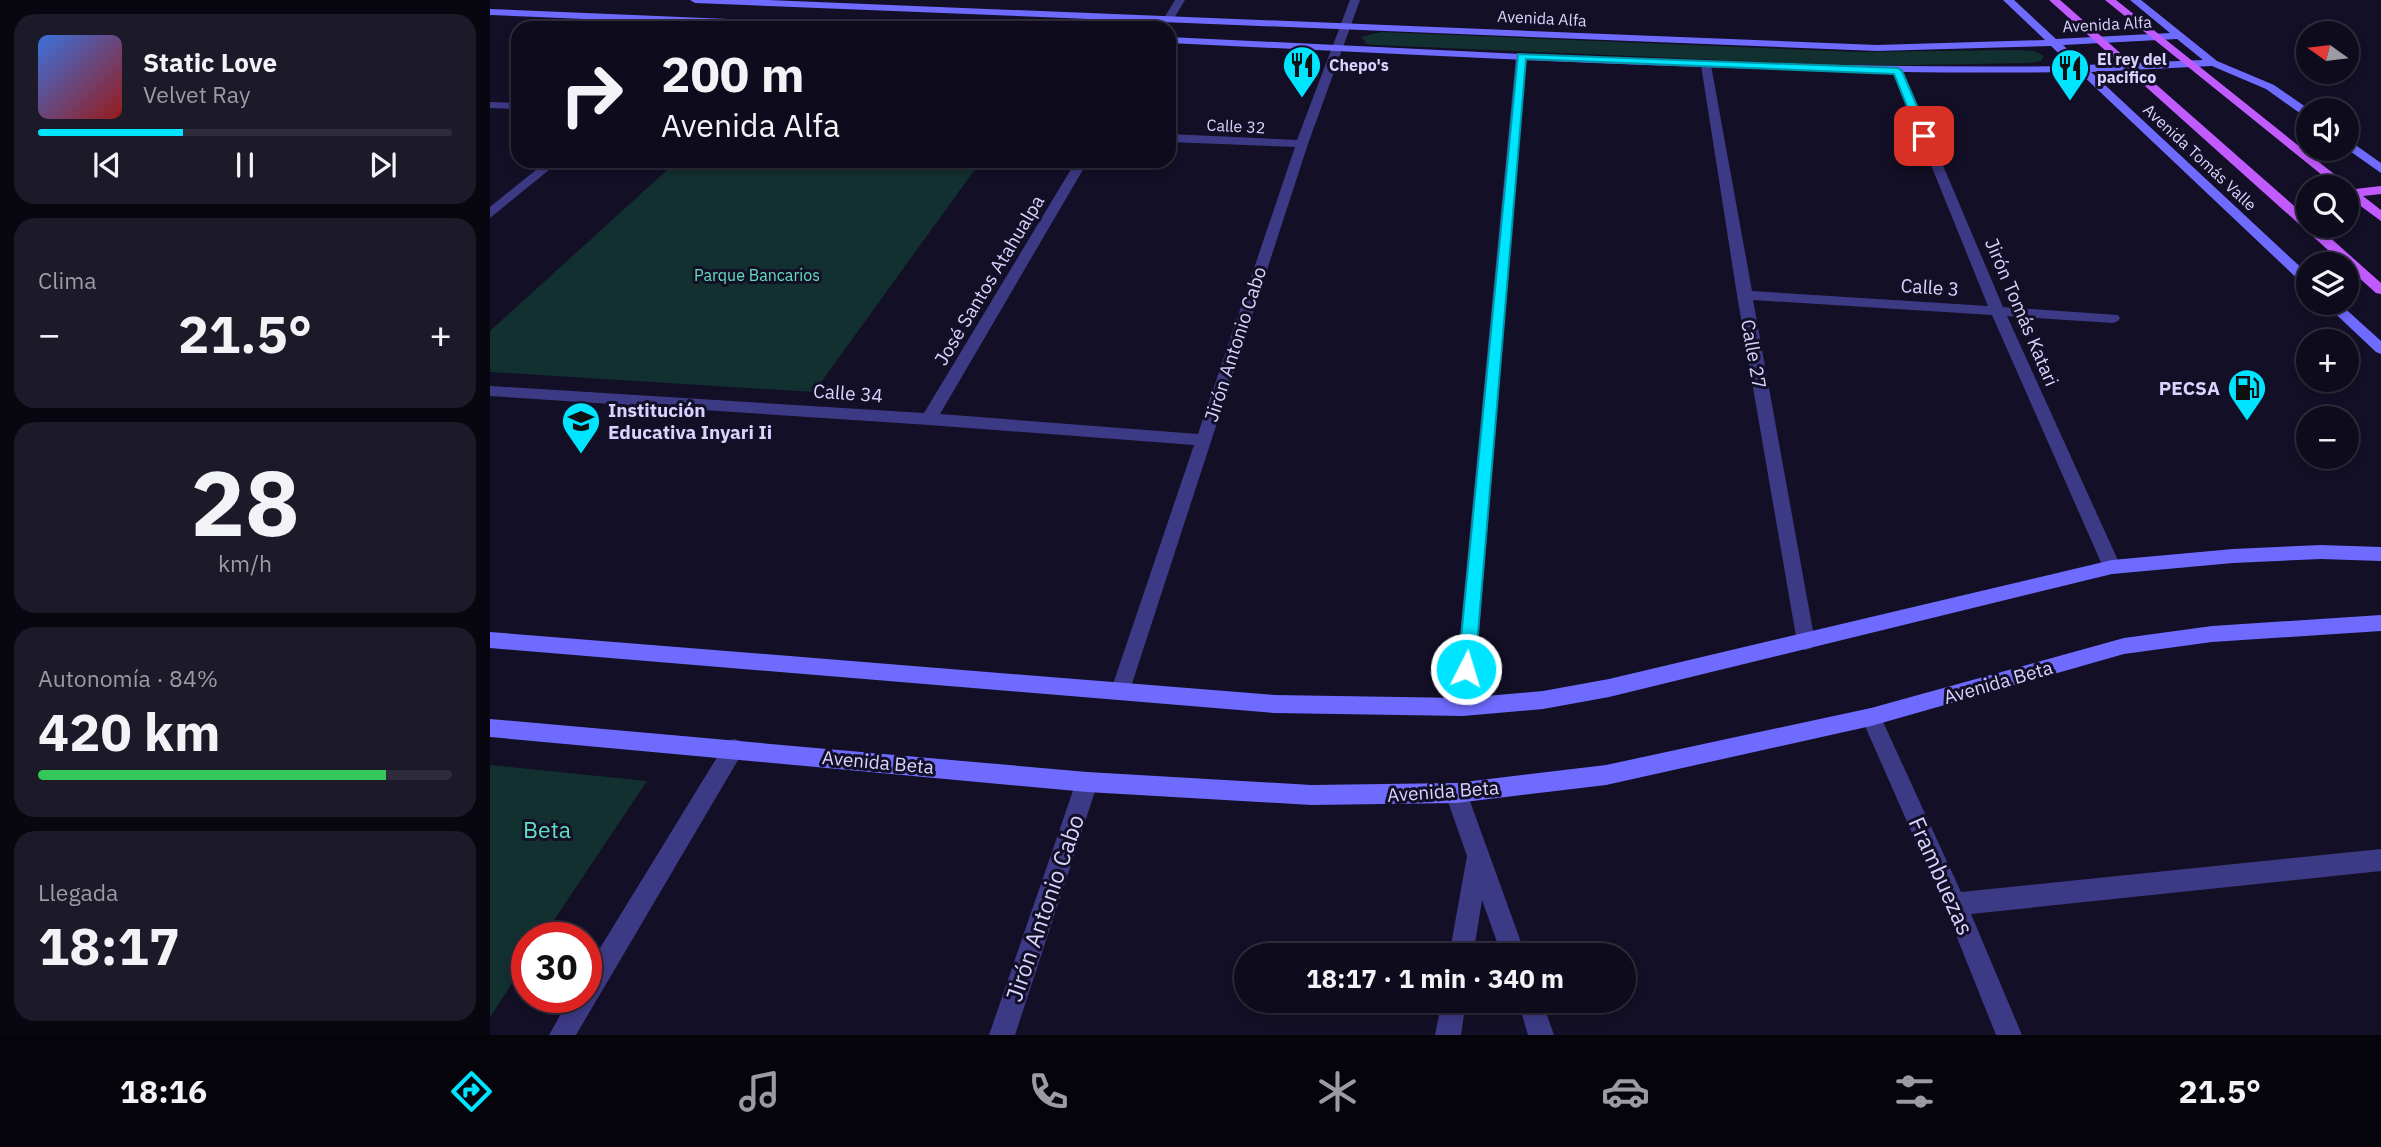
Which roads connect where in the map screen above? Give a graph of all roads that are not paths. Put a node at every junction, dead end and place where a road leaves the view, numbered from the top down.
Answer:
1 (695, 0) edge
2 (1180, 0) edge
3 (1355, 0) edge
4 (2008, 0) edge
5 (2054, 0) edge
6 (2110, 0) edge
7 (2134, 0) edge
8 (749, 1) edge
9 (490, 12) edge
10 (1169, 18) junction
11 (703, 21) edge
12 (1347, 25) junction
13 (2178, 36) junction
14 (2155, 37) junction
15 (1176, 40) edge
16 (2099, 40) junction
17 (2053, 43) junction
18 (1339, 47) junction
19 (1521, 56) junction
20 (2213, 63) junction
21 (2189, 64) junction
22 (1706, 65) junction
23 (2130, 67) junction
24 (2080, 69) junction
25 (1898, 71) junction
26 (490, 105) edge
27 (2296, 105) edge
28 (511, 106) edge
29 (1176, 138) edge
30 (1302, 144) junction
31 (2359, 152) edge
32 (546, 168) edge
33 (1079, 168) edge
34 (2381, 169) edge
35 (2328, 175) edge
36 (2359, 190) edge
37 (2381, 190) edge
38 (2359, 200) edge
39 (490, 214) edge
40 (2296, 214) edge
41 (2381, 217) edge
42 (2323, 238) edge
43 (2296, 270) edge
44 (2381, 290) edge
45 (1744, 295) junction
46 (1997, 310) junction
47 (2344, 315) edge
48 (2113, 318) dead end
49 (2381, 349) edge
50 (490, 391) edge
51 (929, 419) junction
52 (1203, 440) junction
53 (2381, 554) edge
54 (2112, 567) junction
55 (2381, 623) edge
56 (490, 640) edge
57 (1805, 642) junction
58 (1121, 690) junction
59 (1463, 707) junction
60 (1871, 717) junction
61 (490, 728) edge
62 (734, 748) junction
63 (1087, 782) junction
64 (1456, 793) junction
65 (1478, 856) junction
66 (2381, 860) edge
67 (1955, 904) junction
68 (1463, 943) edge
69 (1509, 943) edge
70 (602, 968) edge
71 (575, 1013) edge
72 (1452, 1013) edge
73 (1534, 1013) edge
74 (562, 1035) edge
75 (1002, 1035) edge
76 (1448, 1035) edge
77 (1541, 1035) edge
78 (2009, 1035) edge

1 - 8 street, Avenida Alfa
2 - 10 street
3 - 12 street, Jirón Antonio Cabo
4 - 17 street, Avenida Tomás Valle
5 - 16 main road, Avenida Tomás Valle
6 - 14 main road
7 - 13 street
8 - 10 street, Avenida Alfa
9 - 11 street
10 - 12 street, Avenida Alfa
12 - 17 street, Avenida Alfa
12 - 18 street, Jirón Antonio Cabo
13 - 14 street, Avenida Alfa
13 - 20 street
14 - 16 street, Avenida Alfa
14 - 21 main road
15 - 18 street
16 - 17 street, Avenida Alfa
16 - 23 main road, Avenida Tomás Valle
17 - 24 street, Avenida Tomás Valle
18 - 19 street
18 - 30 street, Jirón Antonio Cabo
19 - 22 street
19 - 59 street
20 - 21 street
20 - 27 street
21 - 23 street
21 - 35 main road
22 - 25 street
22 - 45 street, Calle 27
23 - 24 street
23 - 40 main road, Avenida Tomás Valle
24 - 25 street
24 - 43 street, Avenida Tomás Valle
25 - 46 street, Jirón Tomás Katari
26 - 28 street
29 - 30 street, Calle 32
30 - 52 street, Jirón Antonio Cabo
31 - 34 street
32 - 39 street
33 - 51 street, José Santos Atahualpa
36 - 37 main road
38 - 41 main road
42 - 44 main road, Avenida Tomás Valle
45 - 46 street, Calle 3
45 - 57 street, Calle 27
46 - 48 street, Calle 3
46 - 54 street, Jirón Tomás Katari
47 - 49 street
50 - 51 street, Calle 34
51 - 52 street, Calle 34
52 - 58 street, Jirón Antonio Cabo
53 - 54 street
54 - 57 street
55 - 60 street, Avenida Beta
56 - 58 street
57 - 59 street
58 - 59 street
60 - 64 street, Avenida Beta
60 - 67 street, Frambuezas
61 - 62 street, Avenida Beta
62 - 63 street, Avenida Beta
62 - 70 street
63 - 64 street, Avenida Beta
63 - 75 street, Jirón Antonio Cabo
64 - 65 street
65 - 68 street
65 - 69 street
66 - 67 street
67 - 78 street, Frambuezas
71 - 74 street
72 - 76 street
73 - 77 street

